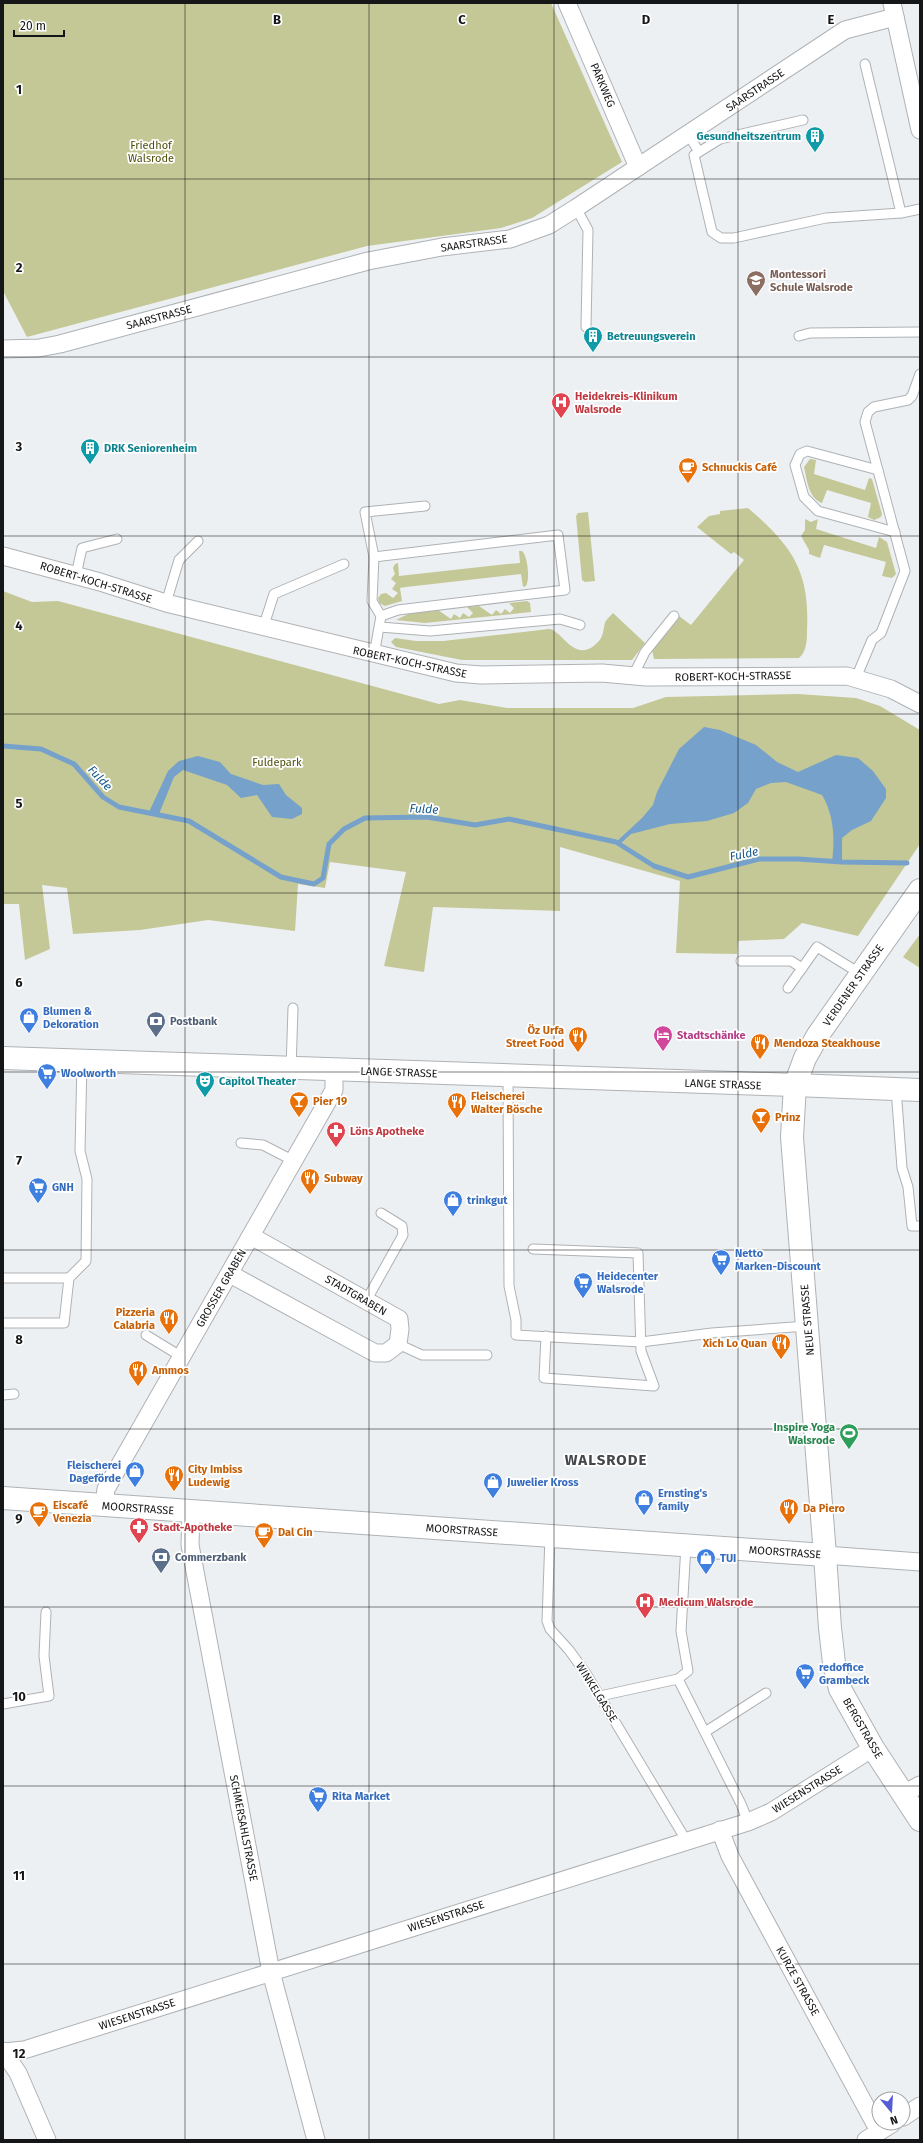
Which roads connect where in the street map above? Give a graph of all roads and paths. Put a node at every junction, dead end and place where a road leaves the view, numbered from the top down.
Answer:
1 (567, 3) edge
2 (894, 10) edge
3 (865, 64) dead end
4 (803, 120) dead end
5 (920, 130) edge
6 (688, 134) junction
7 (699, 152) junction
8 (638, 167) junction
9 (576, 208) junction
10 (920, 209) edge
11 (901, 213) junction
12 (586, 327) dead end
13 (920, 332) edge
14 (799, 336) dead end
15 (3, 349) edge
16 (920, 374) edge
17 (878, 470) junction
18 (425, 506) dead end
19 (895, 532) junction
20 (117, 539) dead end
21 (198, 541) dead end
22 (3, 556) edge
23 (374, 557) junction
24 (344, 564) dead end
25 (76, 575) junction
26 (166, 603) junction
27 (381, 616) junction
28 (674, 616) dead end
29 (580, 625) dead end
30 (380, 627) junction
31 (263, 628) junction
32 (374, 654) junction
33 (633, 676) junction
34 (856, 678) junction
35 (920, 704) edge
36 (920, 890) edge
37 (741, 961) dead end
38 (802, 968) junction
39 (861, 974) junction
40 (788, 988) dead end
41 (293, 1008) dead end
42 (3, 1058) edge
43 (82, 1061) junction
44 (291, 1069) junction
45 (334, 1070) junction
46 (508, 1076) junction
47 (795, 1085) junction
48 (896, 1089) junction
49 (920, 1090) edge
50 (241, 1143) dead end
51 (294, 1161) junction
52 (380, 1213) dead end
53 (920, 1226) edge
54 (251, 1236) junction
55 (533, 1249) dead end
56 (230, 1274) junction
57 (3, 1278) edge
58 (70, 1278) junction
59 (366, 1301) junction
60 (3, 1323) edge
61 (808, 1326) junction
62 (146, 1335) dead end
63 (546, 1336) junction
64 (642, 1342) junction
65 (398, 1344) junction
66 (487, 1355) dead end
67 (182, 1357) junction
68 (14, 1394) dead end
69 (3, 1395) edge
70 (3, 1498) edge
71 (104, 1506) junction
72 (191, 1512) junction
73 (550, 1536) junction
74 (686, 1545) junction
75 (825, 1555) junction
76 (920, 1562) edge
77 (46, 1612) dead end
78 (678, 1679) junction
79 (766, 1693) dead end
80 (600, 1696) junction
81 (3, 1704) edge
82 (705, 1732) junction
83 (873, 1748) junction
84 (912, 1790) edge
85 (920, 1820) edge
86 (748, 1822) junction
87 (720, 1830) junction
88 (686, 1840) junction
89 (271, 1972) junction
90 (3, 2052) edge
91 (920, 2106) edge
92 (911, 2112) edge
93 (871, 2116) edge
94 (47, 2140) edge
95 (316, 2140) edge

1 - 8 street, PARKWEG
2 - 5 street
2 - 6 street, SAARSTRASSE
3 - 11 lane
4 - 7 lane
6 - 7 lane
6 - 8 street, SAARSTRASSE
7 - 11 lane
8 - 9 street, SAARSTRASSE
9 - 12 lane
9 - 15 street, SAARSTRASSE
10 - 11 lane
13 - 14 lane
16 - 17 lane
17 - 19 lane
17 - 19 lane
18 - 23 lane
19 - 34 lane
20 - 25 lane
21 - 26 lane
22 - 25 street, ROBERT-KOCH-STRASSE
23 - 27 lane
23 - 27 lane
24 - 31 lane
25 - 26 street, ROBERT-KOCH-STRASSE
26 - 31 street, ROBERT-KOCH-STRASSE
27 - 30 lane
28 - 33 lane
29 - 30 lane
30 - 32 lane
31 - 32 street, ROBERT-KOCH-STRASSE
32 - 33 street, ROBERT-KOCH-STRASSE
33 - 34 street, ROBERT-KOCH-STRASSE
34 - 35 street, ROBERT-KOCH-STRASSE
36 - 39 main road, VERDENER STRASSE
37 - 38 lane
38 - 39 lane
38 - 40 lane
39 - 47 main road, VERDENER STRASSE
41 - 44 lane
42 - 43 main road, LANGE STRASSE
43 - 44 main road, LANGE STRASSE
43 - 58 lane
44 - 45 main road, LANGE STRASSE
45 - 46 main road, LANGE STRASSE
45 - 51 street, GROSSER GRABEN
46 - 47 main road, LANGE STRASSE
46 - 63 lane
47 - 48 main road, LANGE STRASSE
47 - 61 main road, NEUE STRASSE
48 - 49 main road, LANGE STRASSE
48 - 53 lane
50 - 51 lane
51 - 54 street, GROSSER GRABEN
52 - 59 lane
54 - 56 street, GROSSER GRABEN
54 - 59 street, STADTGRABEN
55 - 64 lane
56 - 65 street
56 - 67 street, GROSSER GRABEN
57 - 58 lane
58 - 60 lane
59 - 65 street, STADTGRABEN
61 - 64 lane
61 - 75 main road, NEUE STRASSE
62 - 67 lane
63 - 64 lane
63 - 64 lane
65 - 66 lane
67 - 71 street, GROSSER GRABEN
68 - 69 lane
70 - 71 main road, MOORSTRASSE
71 - 72 main road, MOORSTRASSE
72 - 73 main road, MOORSTRASSE
72 - 89 street, SCHMERSAHLSTRASSE
73 - 74 main road, MOORSTRASSE
73 - 80 lane, WINKELGASSE
74 - 75 main road, MOORSTRASSE
74 - 78 lane
75 - 76 street, MOORSTRASSE
75 - 83 main road, BERGSTRASSE
77 - 81 lane
78 - 80 lane
78 - 82 lane
79 - 82 lane
80 - 88 lane, WINKELGASSE
82 - 86 lane
83 - 84 main road, BERGSTRASSE
83 - 86 street, WIESENSTRASSE
84 - 85 main road, BERGSTRASSE
86 - 87 street, WIESENSTRASSE
87 - 88 street, WIESENSTRASSE
87 - 93 street, KURZE STRASSE
88 - 89 street, WIESENSTRASSE
89 - 90 street, WIESENSTRASSE
89 - 95 street, SCHMERSAHLSTRASSE
90 - 94 street
91 - 92 street

